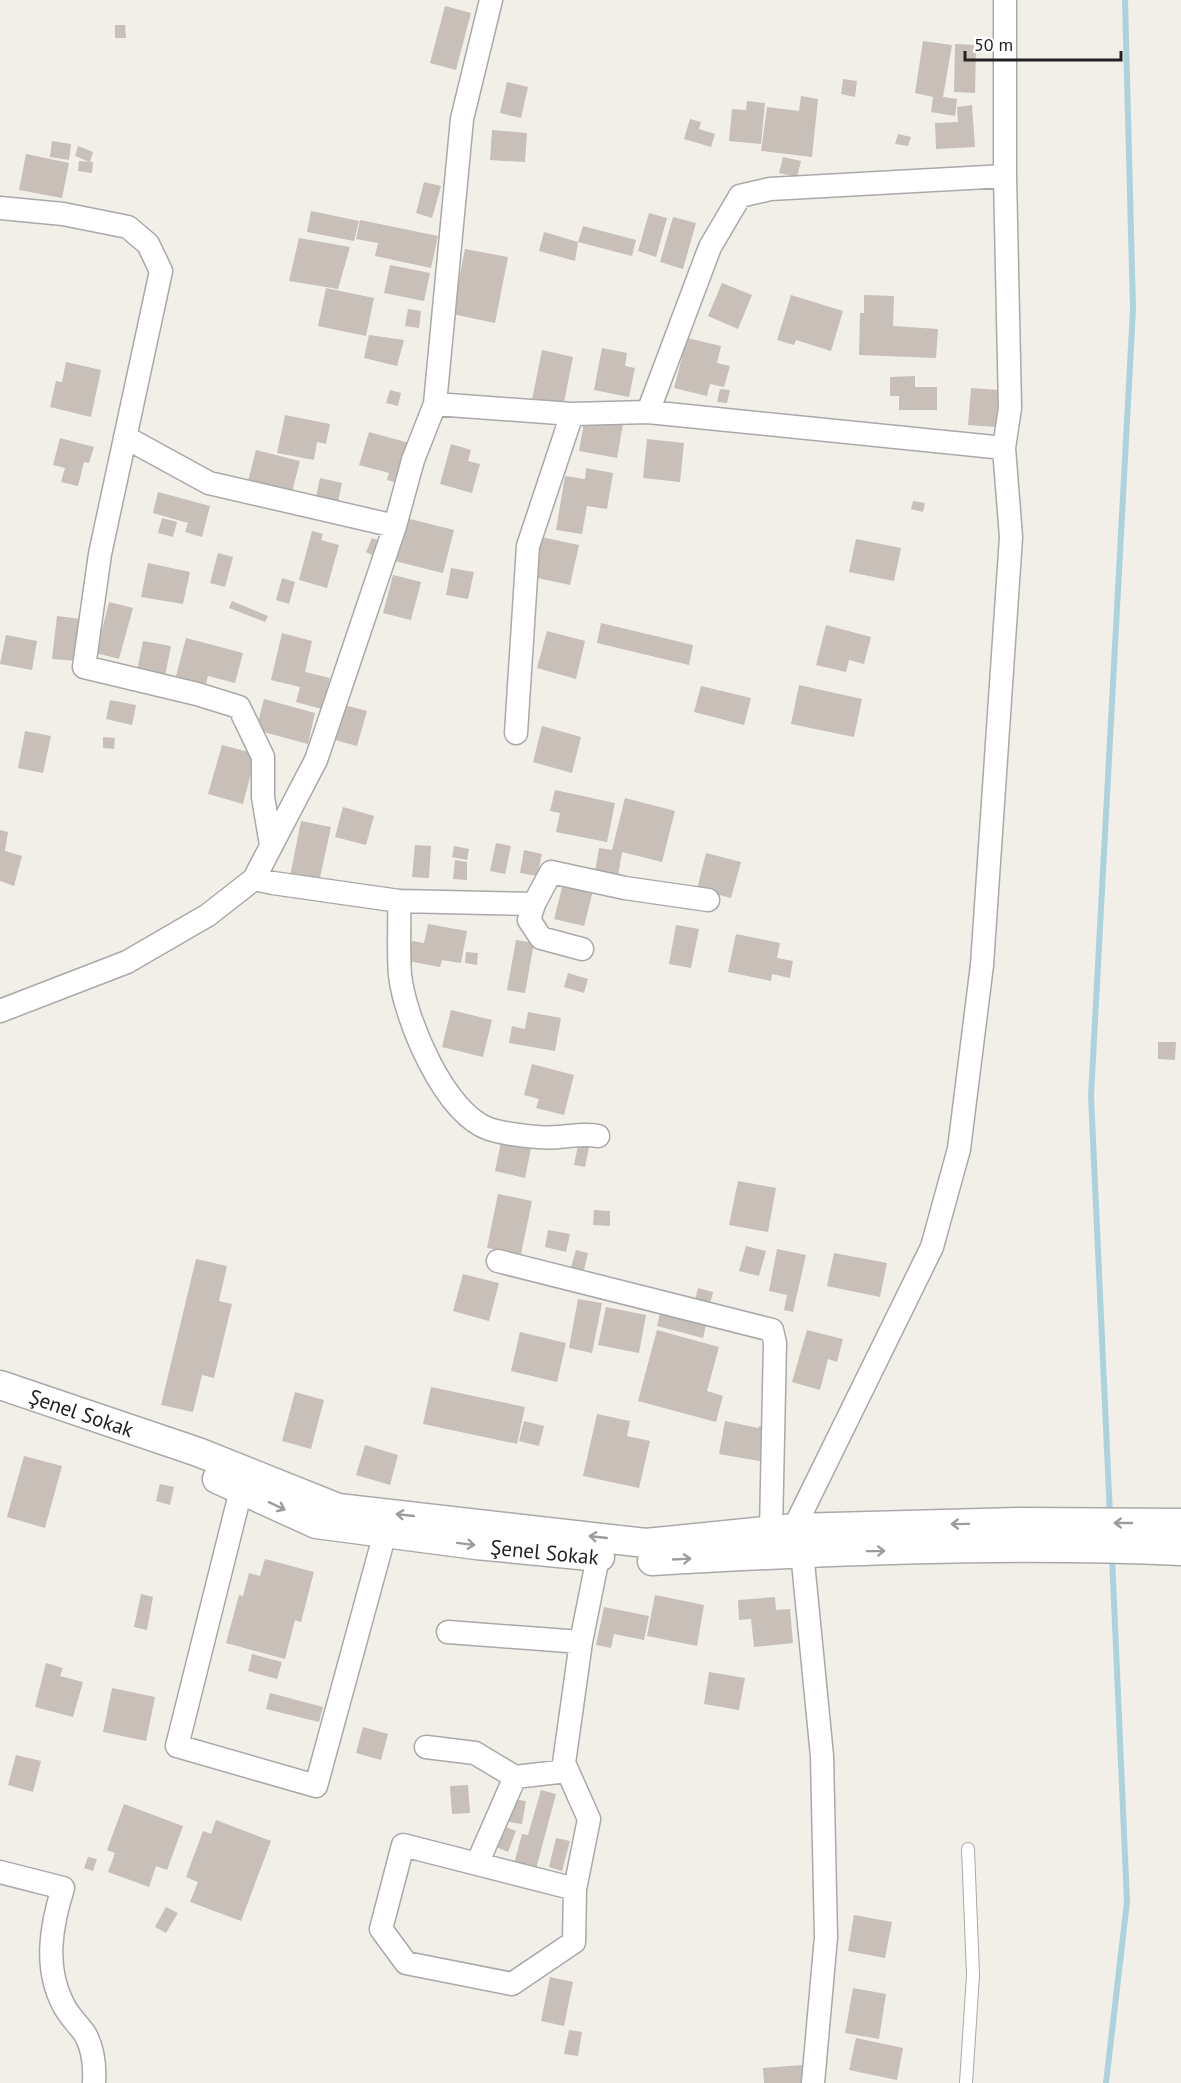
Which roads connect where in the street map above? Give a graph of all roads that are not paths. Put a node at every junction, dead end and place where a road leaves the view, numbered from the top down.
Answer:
1 (491, 0) edge
2 (1005, 0) edge
3 (1005, 176) junction
4 (0, 208) edge
5 (435, 404) junction
6 (648, 412) junction
7 (572, 414) junction
8 (125, 437) junction
9 (1004, 448) junction
10 (394, 526) junction
11 (516, 733) dead end
12 (271, 845) junction
13 (254, 879) junction
14 (708, 900) dead end
15 (399, 901) junction
16 (534, 904) junction
17 (582, 949) dead end
18 (0, 1011) edge
19 (598, 1136) dead end
20 (498, 1261) dead end
21 (0, 1384) edge
22 (33, 1395) junction
23 (241, 1490) junction
24 (1181, 1522) edge
25 (385, 1533) junction
26 (1018, 1535) junction
27 (789, 1537) junction
28 (1179, 1551) edge
29 (598, 1557) junction
30 (448, 1632) dead end
31 (580, 1642) junction
32 (426, 1747) dead end
33 (567, 1771) junction
34 (515, 1777) junction
35 (968, 1849) dead end
36 (477, 1864) junction
37 (0, 1872) edge
38 (575, 1889) junction
39 (94, 2083) edge
40 (813, 2083) edge
41 (966, 2083) edge

1 - 5 street
2 - 3 street
3 - 6 street
3 - 9 street
4 - 8 street
5 - 7 street
5 - 10 street
6 - 7 street
6 - 9 street
7 - 11 street
8 - 10 street
8 - 12 street
9 - 27 street
10 - 12 street
12 - 13 street
13 - 15 street
13 - 18 street
14 - 16 street
15 - 16 street
15 - 19 street
16 - 17 street
20 - 27 street
21 - 22 street
22 - 23 street, Şenel Sokak
27 -> 22 street, Şenel Sokak
23 -> 25 street, Şenel Sokak
23 - 25 street
24 -> 26 street
25 -> 29 street, Şenel Sokak
26 - 27 street, Şenel Sokak
26 - 28 street
29 -> 27 street, Şenel Sokak
27 - 40 street
29 - 31 street
30 - 31 street
31 - 33 street
32 - 34 street
33 - 34 street
33 - 38 street
34 - 36 street
35 - 41 lane
36 - 38 street
36 - 38 street
37 - 39 street

